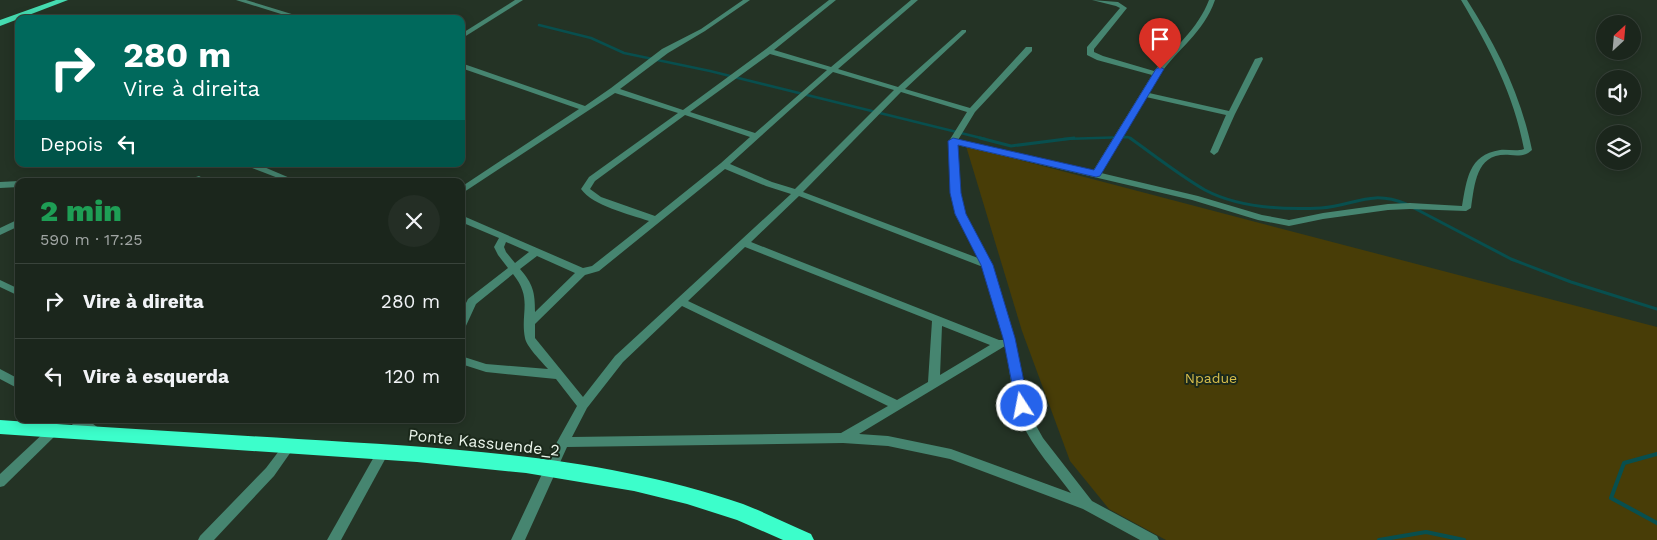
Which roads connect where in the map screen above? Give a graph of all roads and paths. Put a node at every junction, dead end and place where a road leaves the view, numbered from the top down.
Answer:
1 (64, 0) edge
2 (239, 0) edge
3 (520, 0) edge
4 (748, 0) edge
5 (833, 0) edge
6 (915, 0) edge
7 (1096, 0) edge
8 (1212, 0) edge
9 (1464, 0) edge
10 (22, 15) edge
11 (291, 15) edge
12 (15, 18) edge
13 (0, 23) edge
14 (964, 31) dead end
15 (465, 34) edge
16 (1029, 49) dead end
17 (769, 51) junction
18 (1259, 59) dead end
19 (465, 66) edge
20 (832, 69) junction
21 (1156, 74) junction
22 (900, 89) junction
23 (614, 90) junction
24 (1144, 94) junction
25 (586, 109) junction
26 (972, 111) junction
27 (686, 113) junction
28 (1231, 114) junction
29 (757, 136) junction
30 (953, 141) junction
31 (1214, 152) dead end
32 (724, 165) junction
33 (258, 167) edge
34 (1096, 174) junction
35 (285, 178) edge
36 (15, 184) edge
37 (0, 185) edge
38 (465, 188) edge
39 (798, 193) junction
40 (465, 220) edge
41 (656, 220) junction
42 (15, 224) edge
43 (0, 232) edge
44 (504, 237) junction
45 (744, 244) junction
46 (536, 251) junction
47 (987, 265) junction
48 (514, 269) junction
49 (582, 272) junction
50 (0, 283) edge
51 (15, 291) edge
52 (680, 301) junction
53 (465, 317) edge
54 (936, 320) junction
55 (530, 323) junction
56 (1004, 341) junction
57 (465, 361) edge
58 (0, 373) edge
59 (560, 376) junction
60 (15, 380) edge
61 (934, 382) junction
62 (583, 405) junction
63 (897, 405) junction
64 (80, 423) edge
65 (0, 427) edge
66 (52, 432) junction
67 (100, 435) junction
68 (843, 438) junction
69 (562, 442) junction
70 (289, 446) junction
71 (383, 452) junction
72 (550, 468) junction
73 (0, 482) edge
74 (1088, 505) junction
75 (204, 540) edge
76 (334, 540) edge
77 (518, 540) edge
78 (804, 540) edge
79 (1152, 540) edge

1 - 10 main road
2 - 11 street
3 - 15 street
4 - 23 street
5 - 17 street
6 - 20 street
7 - 21 street
8 - 21 street
9 - 34 street
12 - 13 main road
14 - 22 street
16 - 26 street
17 - 20 street
17 - 27 street
18 - 28 street
19 - 25 street
20 - 22 street
20 - 29 street
21 - 24 street
22 - 26 street
22 - 39 street
23 - 25 street
23 - 27 street
24 - 28 street
24 - 34 street
25 - 38 street
26 - 30 street
27 - 29 street
27 - 41 street
28 - 31 street
29 - 32 street
30 - 34 street
30 - 47 street
32 - 39 street
32 - 41 street
33 - 35 street
36 - 37 street
39 - 45 street
39 - 47 street
40 - 44 street
41 - 49 street
42 - 43 street
44 - 46 street
44 - 48 street
45 - 52 street
45 - 54 street
46 - 48 street
46 - 49 street
47 - 56 street
48 - 53 street
48 - 55 street
49 - 55 street
50 - 51 street
52 - 62 street
52 - 63 street
54 - 56 street
54 - 61 street
55 - 59 street
56 - 61 street
56 - 74 street
57 - 59 street
58 - 60 street
59 - 62 street
61 - 63 street
62 - 69 street
63 - 68 street
64 - 67 street
65 - 66 highway, Ponte Kassuende_2
66 - 67 highway, Ponte Kassuende_2
66 - 73 street
67 - 70 highway, Ponte Kassuende_2
68 - 69 street
68 - 74 street
69 - 72 street
70 - 71 highway, Ponte Kassuende_2
70 - 75 street
71 - 72 highway, Ponte Kassuende_2
71 - 76 street
72 - 77 street
72 - 78 highway, Ponte Kassuende_2
74 - 79 street

